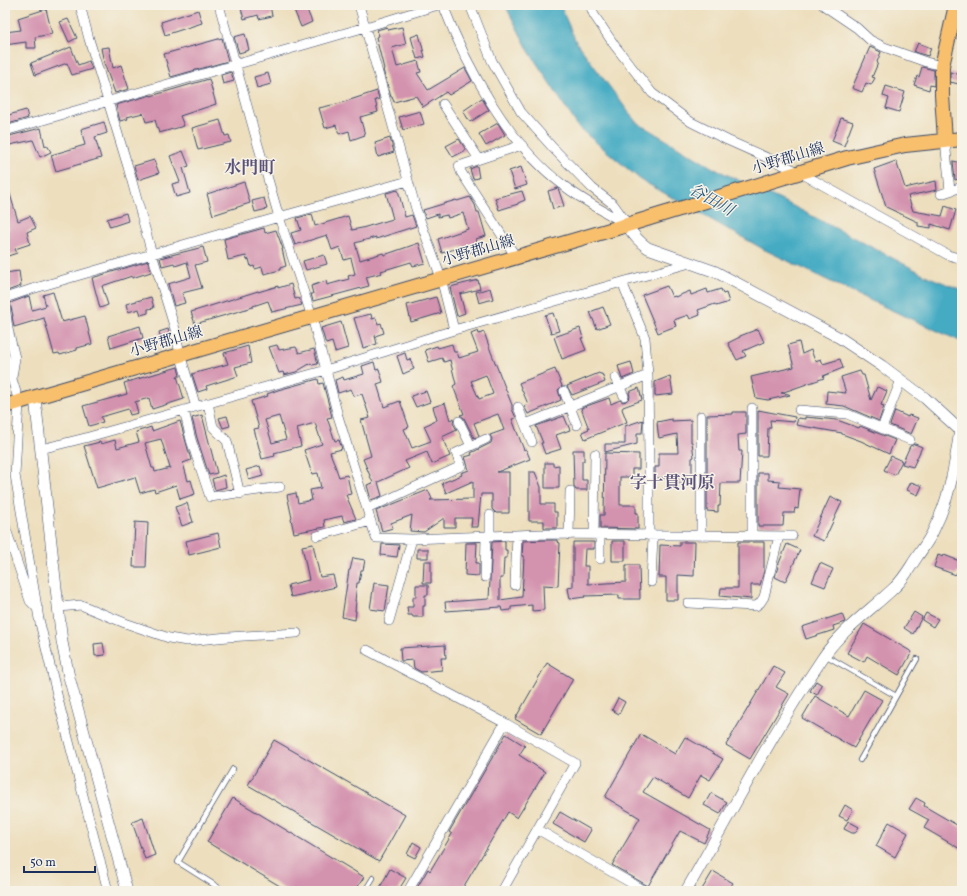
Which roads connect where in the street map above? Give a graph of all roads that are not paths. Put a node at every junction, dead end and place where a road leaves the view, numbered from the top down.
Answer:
1 (80, 5) edge
2 (219, 5) edge
3 (360, 5) edge
4 (438, 5) edge
5 (444, 5) edge
6 (470, 5) edge
7 (590, 5) edge
8 (823, 5) edge
9 (956, 5) edge
10 (366, 27) junction
11 (236, 64) junction
12 (942, 66) junction
13 (108, 102) junction
14 (443, 104) dead end
15 (5, 131) edge
16 (962, 139) edge
17 (945, 140) junction
18 (522, 145) junction
19 (479, 159) junction
20 (799, 172) junction
21 (408, 181) junction
22 (962, 187) edge
23 (279, 217) junction
24 (633, 223) junction
25 (152, 254) junction
26 (516, 257) junction
27 (962, 259) edge
28 (690, 263) junction
29 (441, 278) junction
30 (622, 282) junction
31 (5, 298) edge
32 (5, 305) edge
33 (312, 317) junction
34 (454, 330) junction
35 (180, 354) junction
36 (5, 356) edge
37 (326, 370) junction
38 (648, 375) junction
39 (11, 378) junction
40 (615, 378) dead end
41 (901, 380) junction
42 (620, 386) junction
43 (564, 391) dead end
44 (624, 396) dead end
45 (35, 398) junction
46 (208, 403) junction
47 (11, 404) edge
48 (570, 406) junction
49 (196, 407) junction
50 (518, 407) dead end
51 (752, 408) dead end
52 (184, 410) junction
53 (799, 410) dead end
54 (701, 416) dead end
55 (459, 421) dead end
56 (526, 424) junction
57 (577, 425) dead end
58 (882, 428) junction
59 (961, 431) edge
60 (486, 439) dead end
61 (910, 440) dead end
62 (532, 442) dead end
63 (471, 446) junction
64 (41, 449) junction
65 (595, 454) dead end
66 (280, 487) dead end
67 (570, 490) dead end
68 (240, 494) junction
69 (367, 509) junction
70 (490, 515) dead end
71 (371, 521) junction
72 (5, 526) edge
73 (518, 535) junction
74 (569, 535) junction
75 (597, 535) junction
76 (701, 535) junction
77 (316, 536) dead end
78 (488, 536) junction
79 (651, 536) junction
80 (752, 536) junction
81 (779, 536) junction
82 (792, 536) dead end
83 (412, 539) junction
84 (600, 559) dead end
85 (485, 577) dead end
86 (651, 582) dead end
87 (515, 585) dead end
88 (688, 604) dead end
89 (59, 607) junction
90 (38, 609) junction
91 (389, 621) dead end
92 (297, 633) dead end
93 (367, 650) dead end
94 (825, 655) junction
95 (917, 659) dead end
96 (896, 696) junction
97 (505, 723) junction
98 (860, 760) dead end
99 (233, 769) dead end
100 (537, 829) junction
101 (373, 878) dead end
102 (108, 891) edge
103 (127, 891) edge
104 (224, 891) edge
105 (365, 891) edge
106 (408, 891) edge
107 (502, 891) edge
108 (645, 891) edge
109 (686, 891) edge

1 - 13 street
2 - 11 street
3 - 10 street
4 - 10 street
5 - 18 street
6 - 24 street
7 - 20 street
8 - 12 street
9 - 12 main road
10 - 11 street
10 - 21 street
11 - 13 street
11 - 23 street
12 - 17 main road
13 - 15 street
13 - 25 street
14 - 19 street
16 - 17 main road, 小野郡山線
17 - 20 main road, 小野郡山線
17 - 22 street
18 - 19 street
18 - 24 street
19 - 26 street
20 - 24 main road, 小野郡山線
20 - 27 street
21 - 23 street
21 - 29 street
23 - 25 street
23 - 33 street
24 - 26 main road, 小野郡山線
24 - 28 street
25 - 31 street
25 - 35 street
26 - 29 main road, 小野郡山線
28 - 30 street
28 - 41 street
29 - 33 main road, 小野郡山線
29 - 34 street
30 - 34 street
30 - 38 street
32 - 39 street
33 - 35 main road, 小野郡山線
33 - 37 street
34 - 37 street
35 - 45 main road, 小野郡山線
35 - 49 street
36 - 39 street
37 - 46 street
37 - 69 street
38 - 42 street
38 - 79 street
39 - 47 street
40 - 42 street
41 - 58 street
41 - 59 street
42 - 44 street
42 - 48 street
43 - 48 street
45 - 47 main road, 小野郡山線
45 - 64 street
46 - 49 street
46 - 68 street
47 - 90 street
48 - 56 street
48 - 57 street
49 - 52 street
50 - 56 street
51 - 80 street
52 - 64 street
52 - 68 street
53 - 58 street
54 - 76 street
55 - 63 street
56 - 62 street
58 - 61 street
59 - 94 street
60 - 63 street
63 - 69 street
64 - 89 street
65 - 75 street
66 - 68 street
67 - 74 street
69 - 71 street
70 - 78 street
71 - 77 street
71 - 83 street
72 - 90 street
73 - 74 street
73 - 78 street
73 - 87 street
74 - 75 street
75 - 79 street
75 - 84 street
76 - 79 street
76 - 80 street
78 - 83 street
78 - 85 street
79 - 86 street
80 - 81 street
81 - 82 street
81 - 88 street
83 - 91 street
89 - 92 street
89 - 103 street
90 - 102 street
93 - 97 street
94 - 96 lane
94 - 109 street
95 - 96 lane
96 - 98 lane
97 - 100 street
97 - 106 street
99 - 104 lane
100 - 107 street
100 - 108 street
101 - 105 lane

